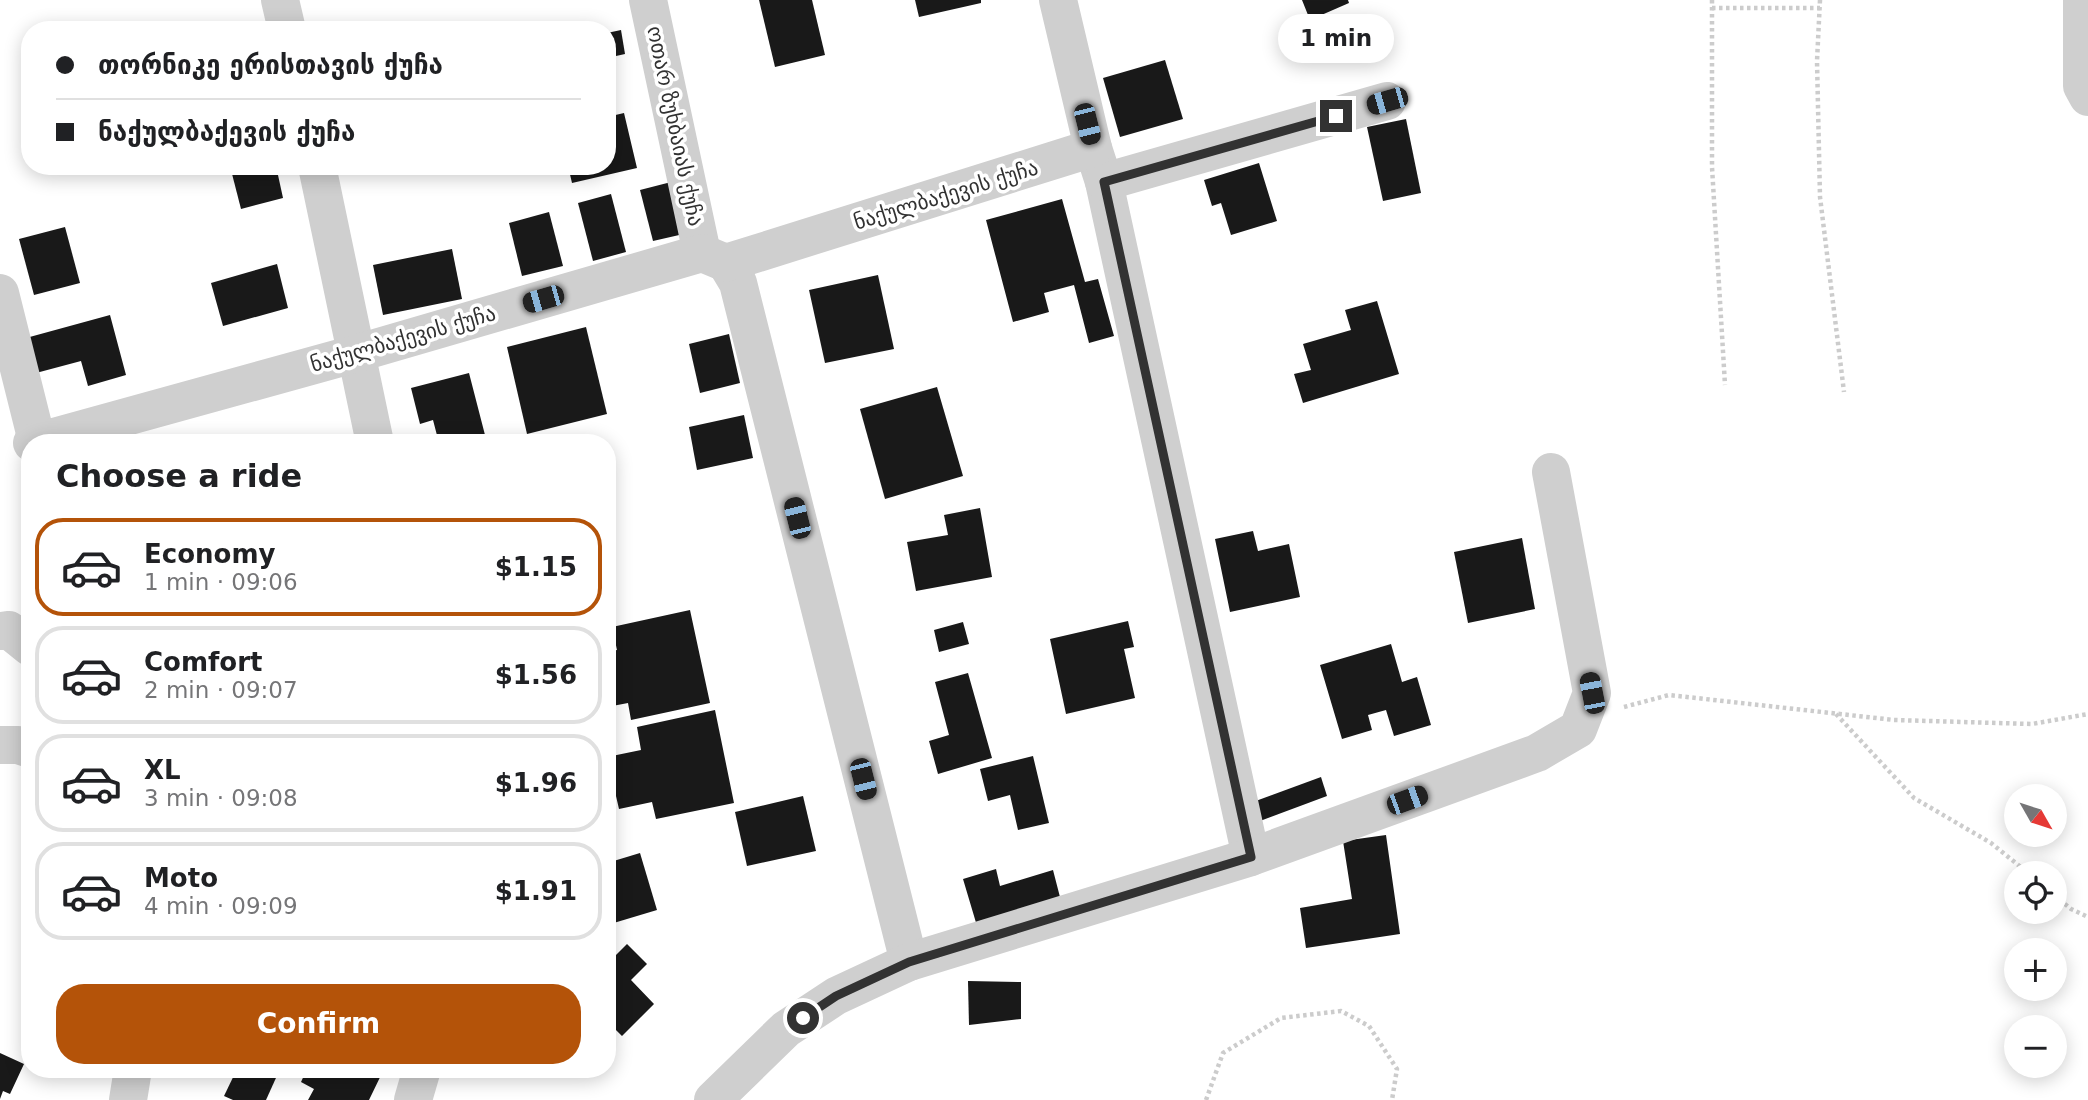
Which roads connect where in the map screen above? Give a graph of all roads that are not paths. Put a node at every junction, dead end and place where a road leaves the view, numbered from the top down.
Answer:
1 (280, 0) edge
2 (648, 0) edge
3 (1058, 0) edge
4 (2082, 0) edge
5 (285, 21) edge
6 (2088, 97) edge
7 (1387, 101) dead end
8 (1099, 165) junction
9 (319, 175) edge
10 (714, 258) junction
11 (3, 315) edge
12 (358, 353) junction
13 (31, 434) edge
14 (62, 434) edge
15 (373, 434) edge
16 (21, 445) edge
17 (0, 451) edge
18 (1551, 472) dead end
19 (0, 631) edge
20 (21, 640) edge
21 (0, 745) edge
22 (21, 746) edge
23 (1251, 857) junction
24 (909, 962) junction
25 (132, 1078) edge
26 (419, 1078) edge
27 (128, 1100) edge
28 (413, 1100) edge
29 (713, 1100) edge

1 - 5 street
2 - 10 street, ოთარ ზუხბაიას ქუჩა
3 - 8 street
4 - 6 street
7 - 8 street, ნაქულბაქევის ქუჩა
8 - 10 street, ნაქულბაქევის ქუჩა
8 - 23 street
9 - 12 street
10 - 12 street, ნაქულბაქევის ქუჩა
10 - 24 street, ოთარ ზუხბაიას ქუჩა
11 - 13 street
12 - 14 street, ნაქულბაქევის ქუჩა
12 - 15 street
16 - 17 street, ნაქულბაქევის ქუჩა
18 - 23 street
19 - 20 street
21 - 22 street
23 - 24 street
24 - 29 street
25 - 27 street
26 - 28 street

